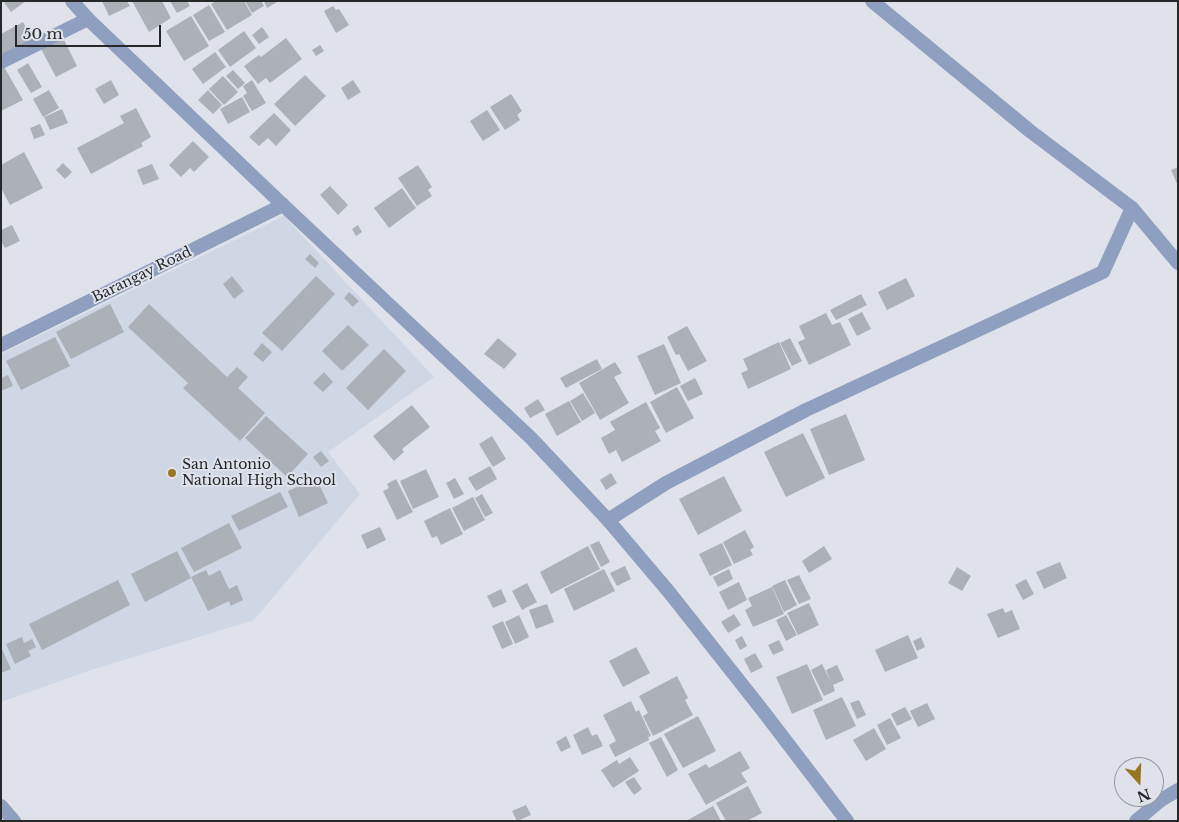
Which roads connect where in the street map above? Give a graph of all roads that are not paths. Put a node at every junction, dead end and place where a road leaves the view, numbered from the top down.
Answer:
1 (72, 1) edge
2 (872, 1) edge
3 (88, 19) junction
4 (1, 62) edge
5 (283, 205) junction
6 (1132, 208) junction
7 (1178, 264) edge
8 (1, 345) edge
9 (608, 520) junction
10 (1178, 790) edge
11 (1, 806) edge
12 (14, 821) edge
13 (847, 821) edge
14 (1136, 821) edge

1 - 3 street
2 - 6 street
3 - 4 street
3 - 5 street
5 - 8 street, Barangay Road
5 - 9 street
6 - 7 street
6 - 9 street
9 - 13 street
10 - 14 street
11 - 12 street

